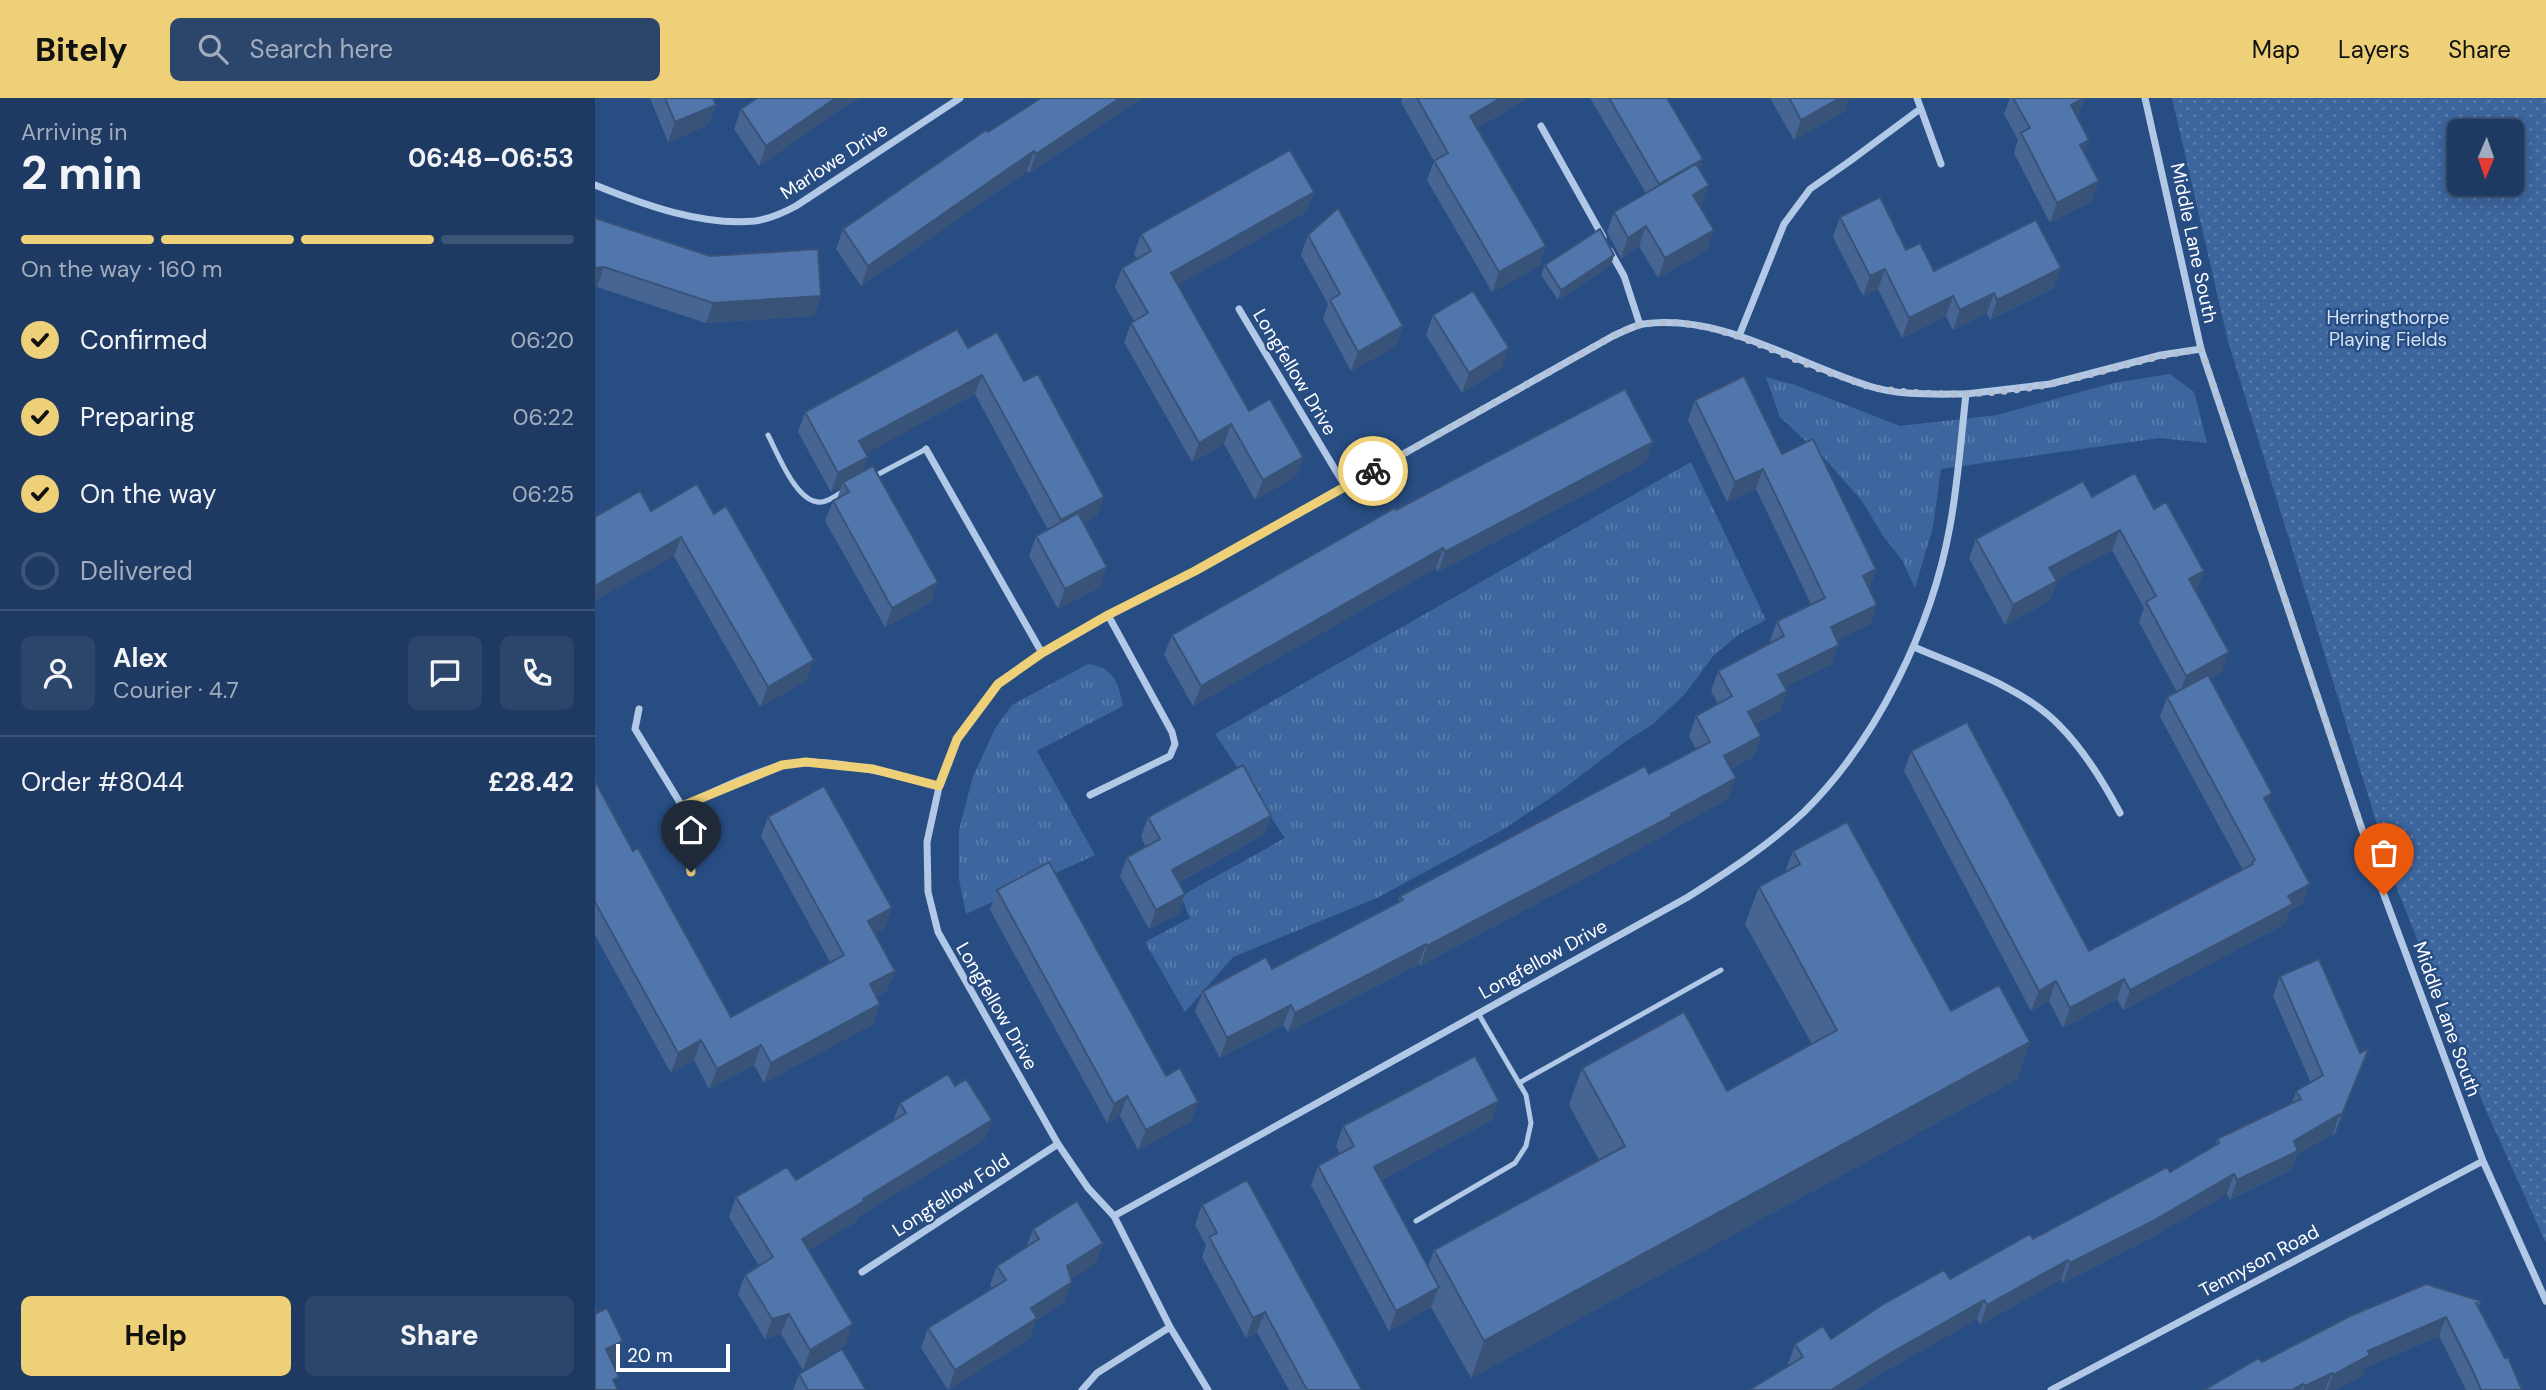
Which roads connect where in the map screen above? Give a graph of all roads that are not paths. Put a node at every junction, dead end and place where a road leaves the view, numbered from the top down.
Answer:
1 (960, 98) edge
2 (1917, 98) edge
3 (2145, 98) edge
4 (1920, 108) junction
5 (1541, 126) dead end
6 (1941, 164) dead end
7 (595, 186) edge
8 (1239, 309) dead end
9 (1640, 325) junction
10 (1739, 337) junction
11 (2201, 349) junction
12 (1966, 394) junction
13 (768, 435) dead end
14 (926, 449) joint
15 (869, 478) edge
16 (1345, 486) junction
17 (847, 490) edge
18 (1108, 615) junction
19 (1914, 647) junction
20 (1042, 653) junction
21 (639, 709) dead end
22 (939, 786) junction
23 (1090, 795) dead end
24 (682, 806) junction
25 (2120, 813) dead end
26 (691, 872) dead end
27 (1721, 970) dead end
28 (1478, 1013) junction
29 (1519, 1083) junction
30 (1058, 1144) junction
31 (2483, 1161) junction
32 (1114, 1216) junction
33 (1416, 1221) dead end
34 (862, 1272) dead end
35 (2546, 1301) edge
36 (1170, 1327) junction
37 (1082, 1390) edge
38 (1208, 1390) edge
39 (2050, 1390) edge

1 - 7 street, Marlowe Drive
2 - 4 street
3 - 11 street, Middle Lane South
4 - 6 street
4 - 10 street
5 - 9 street
8 - 16 street, Longfellow Drive
9 - 10 street, Longfellow Drive
9 - 16 street, Longfellow Drive
10 - 12 street, Longfellow Drive
11 - 12 street, Longfellow Drive
11 - 31 street, Middle Lane South
12 - 19 street, Longfellow Drive
13 - 17 lane
14 - 15 lane
14 - 20 street
16 - 18 street, Longfellow Drive
18 - 20 street, Longfellow Drive
18 - 23 street
19 - 25 street
19 - 28 street, Longfellow Drive
20 - 22 street, Longfellow Drive
21 - 24 street
22 - 24 street
22 - 30 street, Longfellow Drive
24 - 26 street
27 - 29 lane
28 - 29 lane
28 - 32 street, Longfellow Drive
29 - 33 lane
30 - 32 street, Longfellow Drive
30 - 34 street, Longfellow Fold
31 - 35 street, Middle Lane South
31 - 39 street, Tennyson Road
32 - 36 street, Longfellow Drive
36 - 37 street
36 - 38 street, Longfellow Drive

